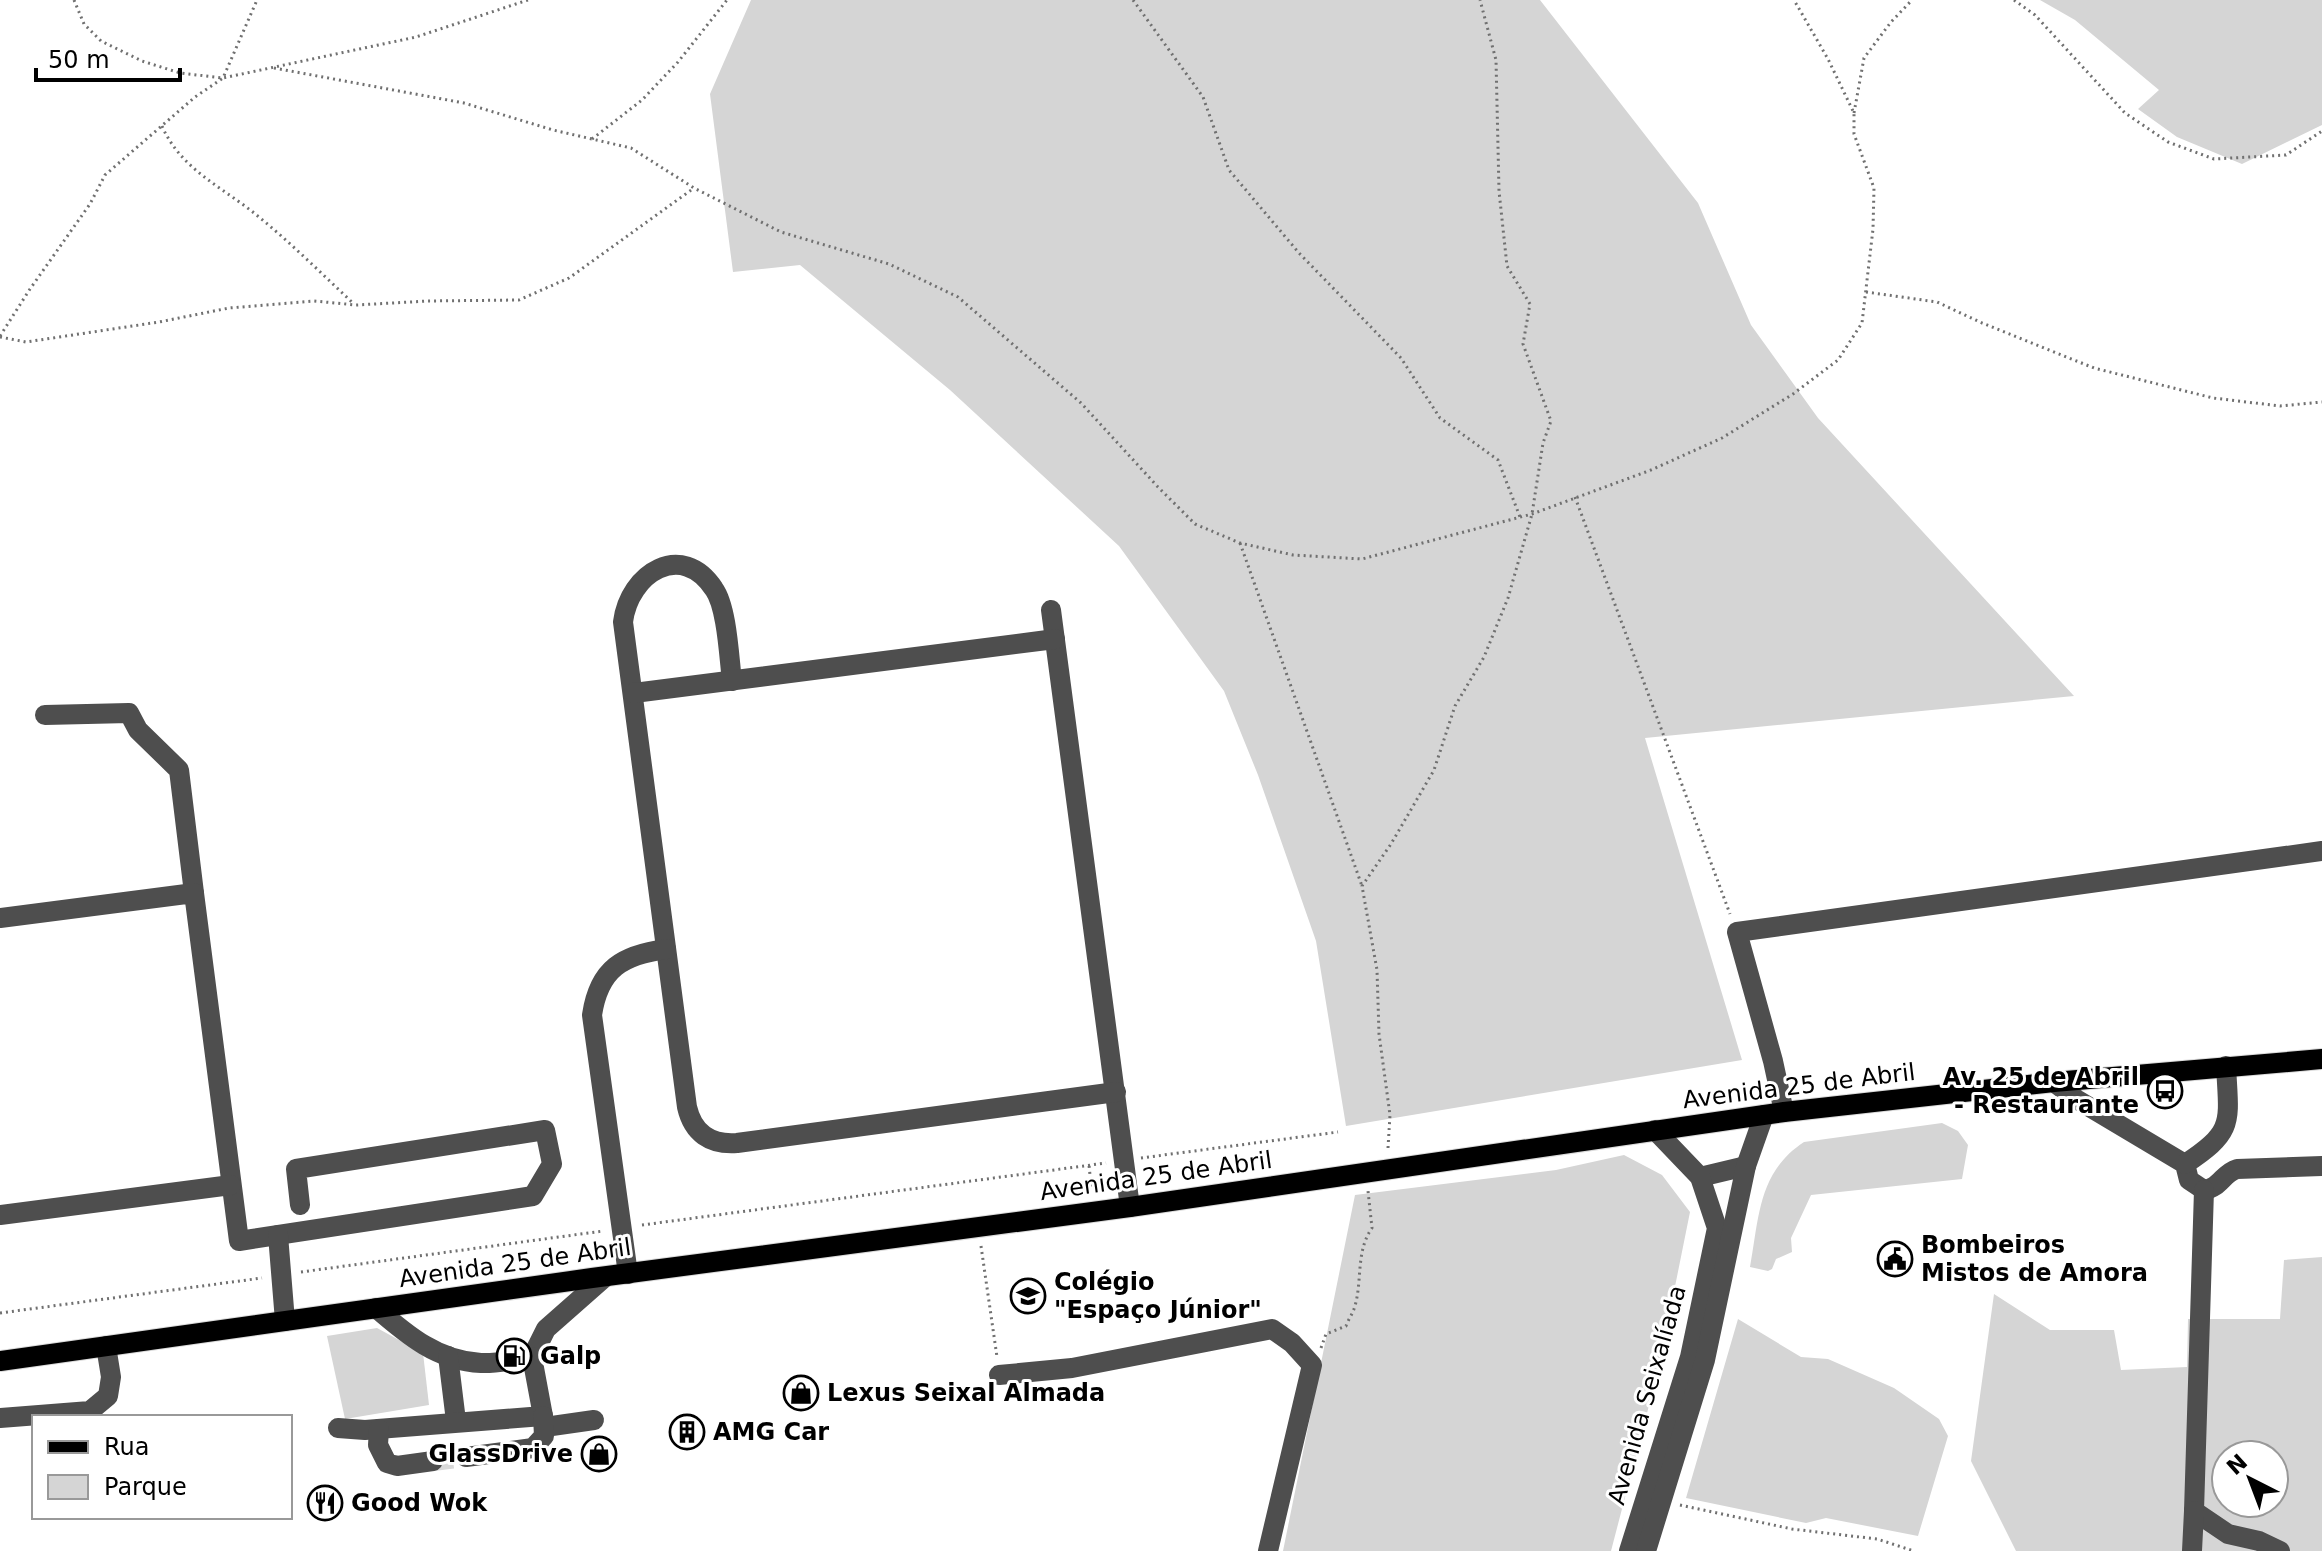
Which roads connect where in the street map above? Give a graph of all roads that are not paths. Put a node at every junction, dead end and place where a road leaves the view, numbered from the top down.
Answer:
1 (1051, 610) dead end
2 (1055, 639) junction
3 (732, 681) junction
4 (634, 693) junction
5 (45, 715) dead end
6 (2322, 851) edge
7 (194, 893) junction
8 (0, 918) edge
9 (666, 949) junction
10 (2322, 1059) edge
11 (2226, 1066) junction
12 (2054, 1082) junction
13 (1116, 1092) junction
14 (1774, 1114) junction
15 (1655, 1130) junction
16 (2185, 1164) junction
17 (1746, 1166) junction
18 (2322, 1166) edge
19 (1700, 1177) junction
20 (231, 1185) junction
21 (2204, 1190) junction
22 (300, 1205) dead end
23 (1130, 1207) junction
24 (0, 1215) edge
25 (278, 1235) junction
26 (628, 1274) junction
27 (605, 1277) junction
28 (376, 1308) junction
29 (285, 1321) junction
30 (106, 1346) junction
31 (448, 1356) junction
32 (532, 1357) junction
33 (0, 1361) edge
34 (999, 1375) road end
35 (39, 1415) edge
36 (32, 1416) edge
37 (0, 1418) edge
38 (594, 1420) dead end
39 (456, 1421) junction
40 (544, 1421) junction
41 (338, 1428) dead end
42 (379, 1429) junction
43 (466, 1457) tunnel mouth
44 (433, 1461) tunnel mouth
45 (2194, 1511) junction
46 (1268, 1551) edge
47 (1629, 1551) edge
48 (1646, 1551) edge
49 (2192, 1551) edge
50 (2280, 1551) edge

1 - 2 street
2 - 3 street
2 - 13 street
3 - 4 street
3 - 4 street
4 - 9 street
5 - 7 street
6 - 14 street
7 - 8 street
7 - 20 street
9 - 13 street
9 - 26 street
10 - 11 main road, Avenida 25 de Abril
11 - 12 main road, Avenida 25 de Abril
11 - 16 street
12 - 14 main road, Avenida 25 de Abril
12 - 16 street
13 - 23 street
14 - 15 main road, Avenida 25 de Abril
14 - 17 street, Avenida Seixalíada
15 - 19 street, Avenida Seixalíada
15 - 23 main road, Avenida 25 de Abril
16 - 21 street
17 - 19 street
17 - 48 street, Avenida Seixalíada
18 - 21 street
19 - 47 street, Avenida Seixalíada
20 - 24 street
20 - 25 street
21 - 45 street
22 - 25 street
23 - 26 main road, Avenida 25 de Abril
25 - 29 street
26 - 27 main road, Avenida 25 de Abril
27 - 28 main road, Avenida 25 de Abril
27 - 32 street
28 - 29 main road, Avenida 25 de Abril
28 - 31 street
29 - 30 main road, Avenida 25 de Abril
30 - 33 main road, Avenida 25 de Abril
30 - 35 street
31 - 32 street
31 - 39 street
32 - 40 street
34 - 46 street
36 - 37 street
38 - 40 street
39 - 40 street
39 - 42 street
40 - 43 street
41 - 42 street
42 - 44 street
45 - 49 street
45 - 50 street

